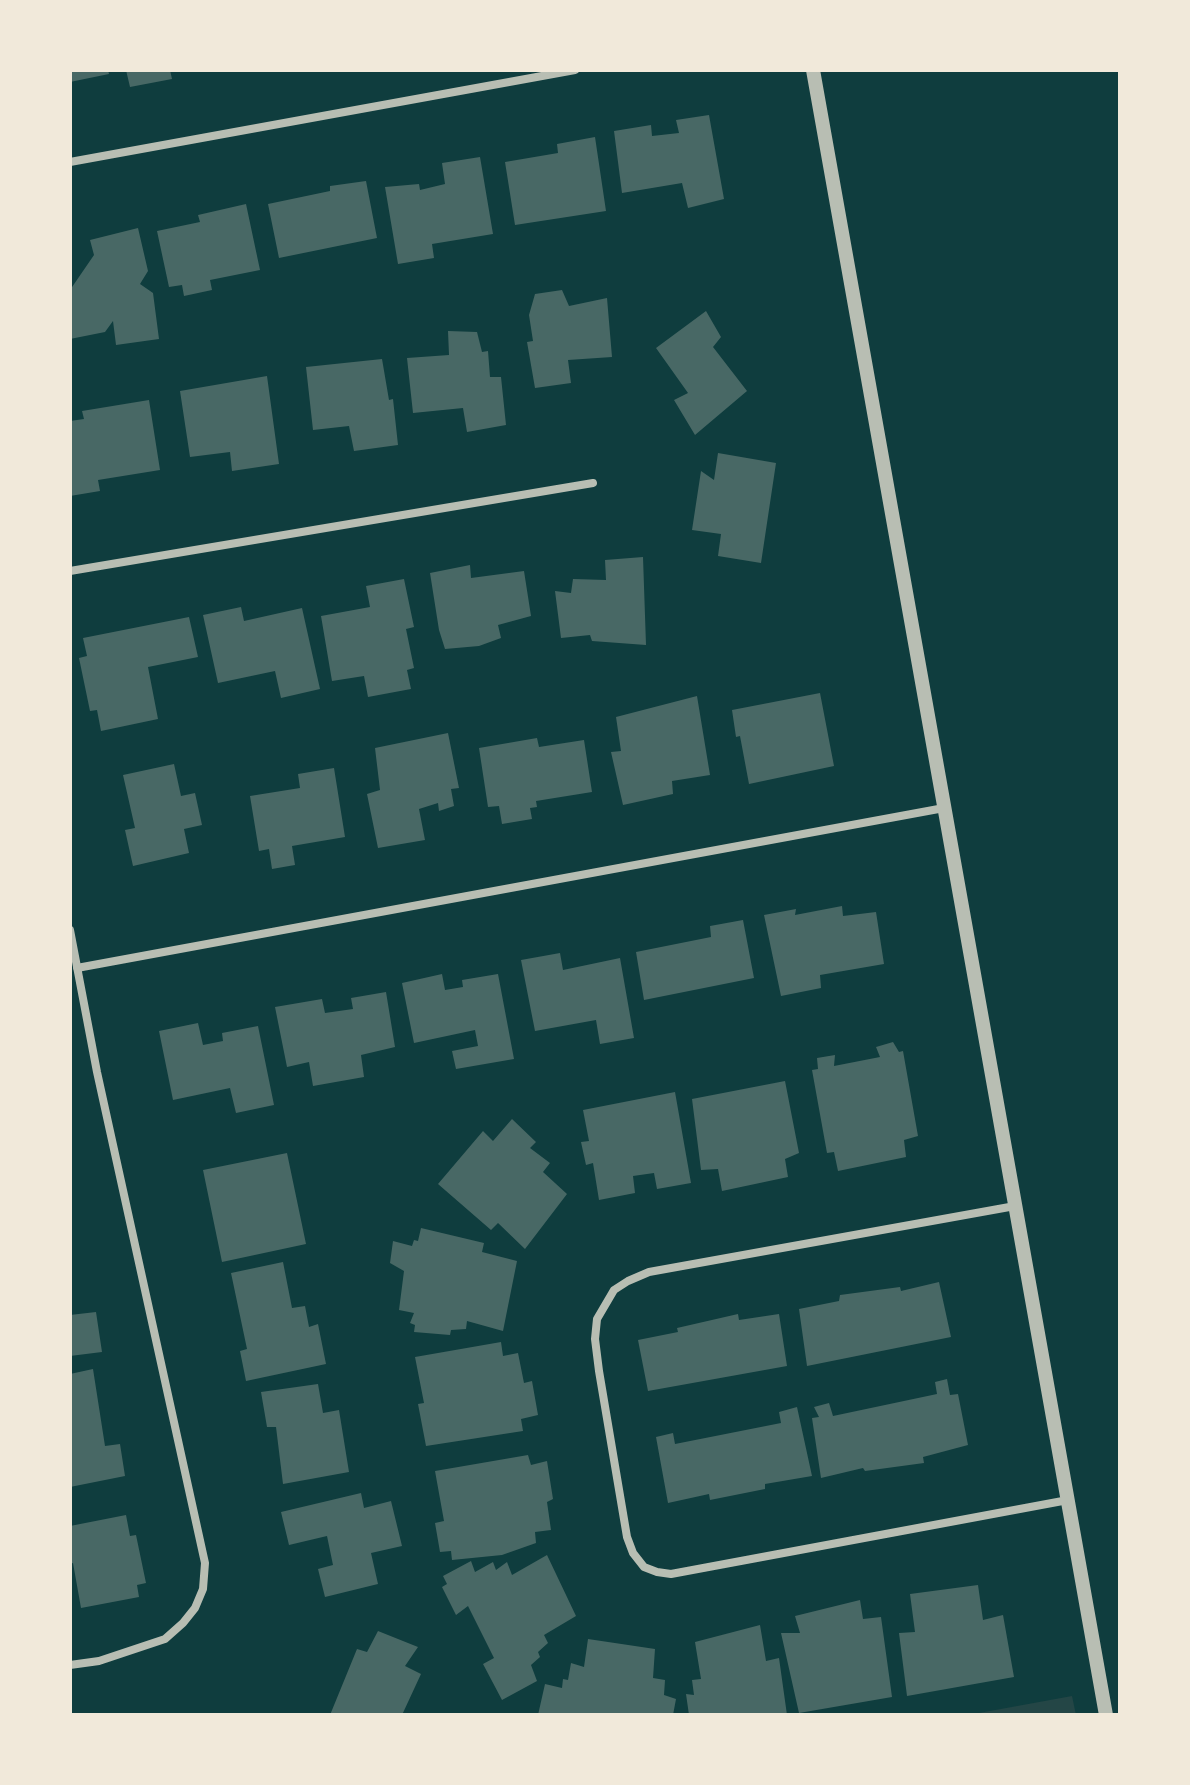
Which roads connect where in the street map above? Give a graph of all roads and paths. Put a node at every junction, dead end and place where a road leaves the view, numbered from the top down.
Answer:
1 (575, 70) edge
2 (813, 70) edge
3 (70, 162) edge
4 (593, 483) dead end
5 (70, 571) edge
6 (944, 808) junction
7 (70, 930) edge
8 (77, 968) junction
9 (1015, 1206) junction
10 (1068, 1500) junction
11 (70, 1665) edge
12 (1106, 1715) edge

1 - 3 street
2 - 6 street
4 - 5 street
6 - 8 street
6 - 9 street
7 - 8 street
8 - 11 street
9 - 10 street
9 - 10 street
10 - 12 street

